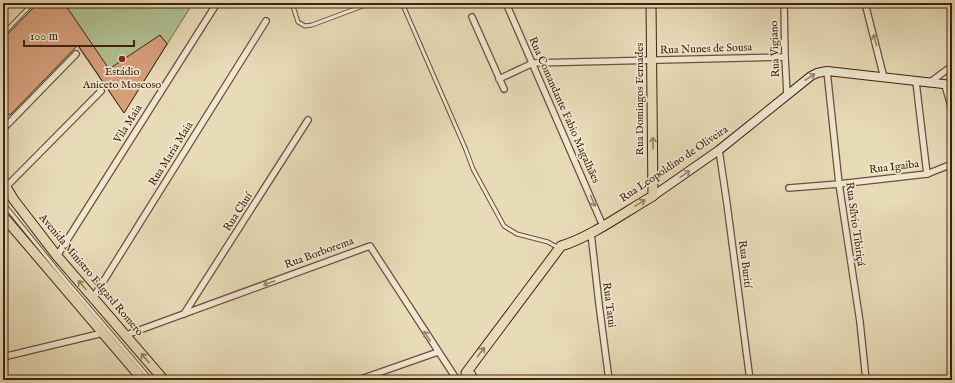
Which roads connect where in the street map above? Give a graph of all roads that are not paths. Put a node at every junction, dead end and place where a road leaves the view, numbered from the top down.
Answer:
1 (33, 3) edge
2 (217, 3) edge
3 (292, 3) edge
4 (371, 3) edge
5 (402, 3) edge
6 (506, 3) edge
7 (651, 3) edge
8 (784, 3) edge
9 (865, 3) edge
10 (472, 17) dead end
11 (266, 21) dead end
12 (3, 34) edge
13 (76, 54) dead end
14 (784, 57) junction
15 (652, 61) junction
16 (533, 63) junction
17 (952, 66) edge
18 (827, 71) junction
19 (884, 78) junction
20 (499, 79) junction
21 (916, 82) junction
22 (928, 83) junction
23 (949, 85) edge
24 (504, 89) dead end
25 (101, 91) dead end
26 (787, 94) junction
27 (952, 110) edge
28 (308, 120) dead end
29 (3, 129) edge
30 (719, 150) junction
31 (952, 164) edge
32 (927, 174) junction
33 (839, 184) junction
34 (5, 185) edge
35 (789, 188) dead end
36 (653, 196) junction
37 (3, 203) edge
38 (3, 216) edge
39 (603, 226) junction
40 (591, 233) junction
41 (561, 246) junction
42 (57, 256) junction
43 (93, 298) junction
44 (184, 314) junction
45 (103, 333) junction
46 (126, 335) junction
47 (438, 352) junction
48 (3, 358) edge
49 (471, 378) edge
50 (143, 380) edge
51 (151, 380) edge
52 (164, 380) edge
53 (358, 380) edge
54 (456, 380) edge
55 (609, 380) edge
56 (750, 380) edge
57 (866, 380) edge

1 - 12 lane
2 - 42 street, Vila Maia
3 - 4 lane
5 - 41 lane
6 - 16 street, Rua Comandante Fabio Magalhães
7 - 15 main road, Rua Domingos Fernades
8 - 14 street, Rua Vigiano
19 -> 9 street
10 - 20 street
11 - 43 street, Rua Maria Maia
13 - 29 street
14 - 15 street, Rua Nunes de Sousa
14 - 26 street, Rua Vigiano
15 - 16 street, Rua Nunes de Sousa
36 -> 15 main road, Rua Domingos Fernades
16 - 20 street
16 -> 39 street, Rua Comandante Fabio Magalhães
17 - 22 street
18 - 19 street, Rua Leopoldino de Oliveira
26 -> 18 street, Rua Leopoldino de Oliveira
18 - 33 street, Rua Sílvio Tibiriçá
19 - 21 street, Rua Leopoldino de Oliveira
20 - 24 street
21 - 22 street, Rua Leopoldino de Oliveira
21 - 32 street
22 - 23 street, Rua Leopoldino de Oliveira
23 - 27 street
25 - 34 street
26 - 30 street, Rua Leopoldino de Oliveira
28 - 44 street, Rua Chuí
36 -> 30 street, Rua Leopoldino de Oliveira
30 - 56 street, Rua Burití
31 - 32 street, Rua Igaiba
32 - 33 street, Rua Igaiba
33 - 35 street, Rua Igaiba
33 - 57 street, Rua Sílvio Tibiriçá
34 - 42 main road, Avenida Ministro Edgard Romero
39 -> 36 main road, Rua Leopoldino de Oliveira
37 - 51 lane
38 - 45 main road
39 - 40 main road, Rua Leopoldino de Oliveira
40 - 41 main road, Rua Leopoldino de Oliveira
40 - 55 street, Rua Tatui
49 -> 41 main road
43 -> 42 main road, Avenida Ministro Edgard Romero
43 - 46 main road, Avenida Ministro Edgard Romero
44 - 46 street, Rua Borborema
47 -> 44 street, Rua Borborema
45 - 48 street
45 - 50 main road
52 -> 46 main road, Avenida Ministro Edgard Romero
47 - 53 street
47 - 54 street, Rua Borborema

